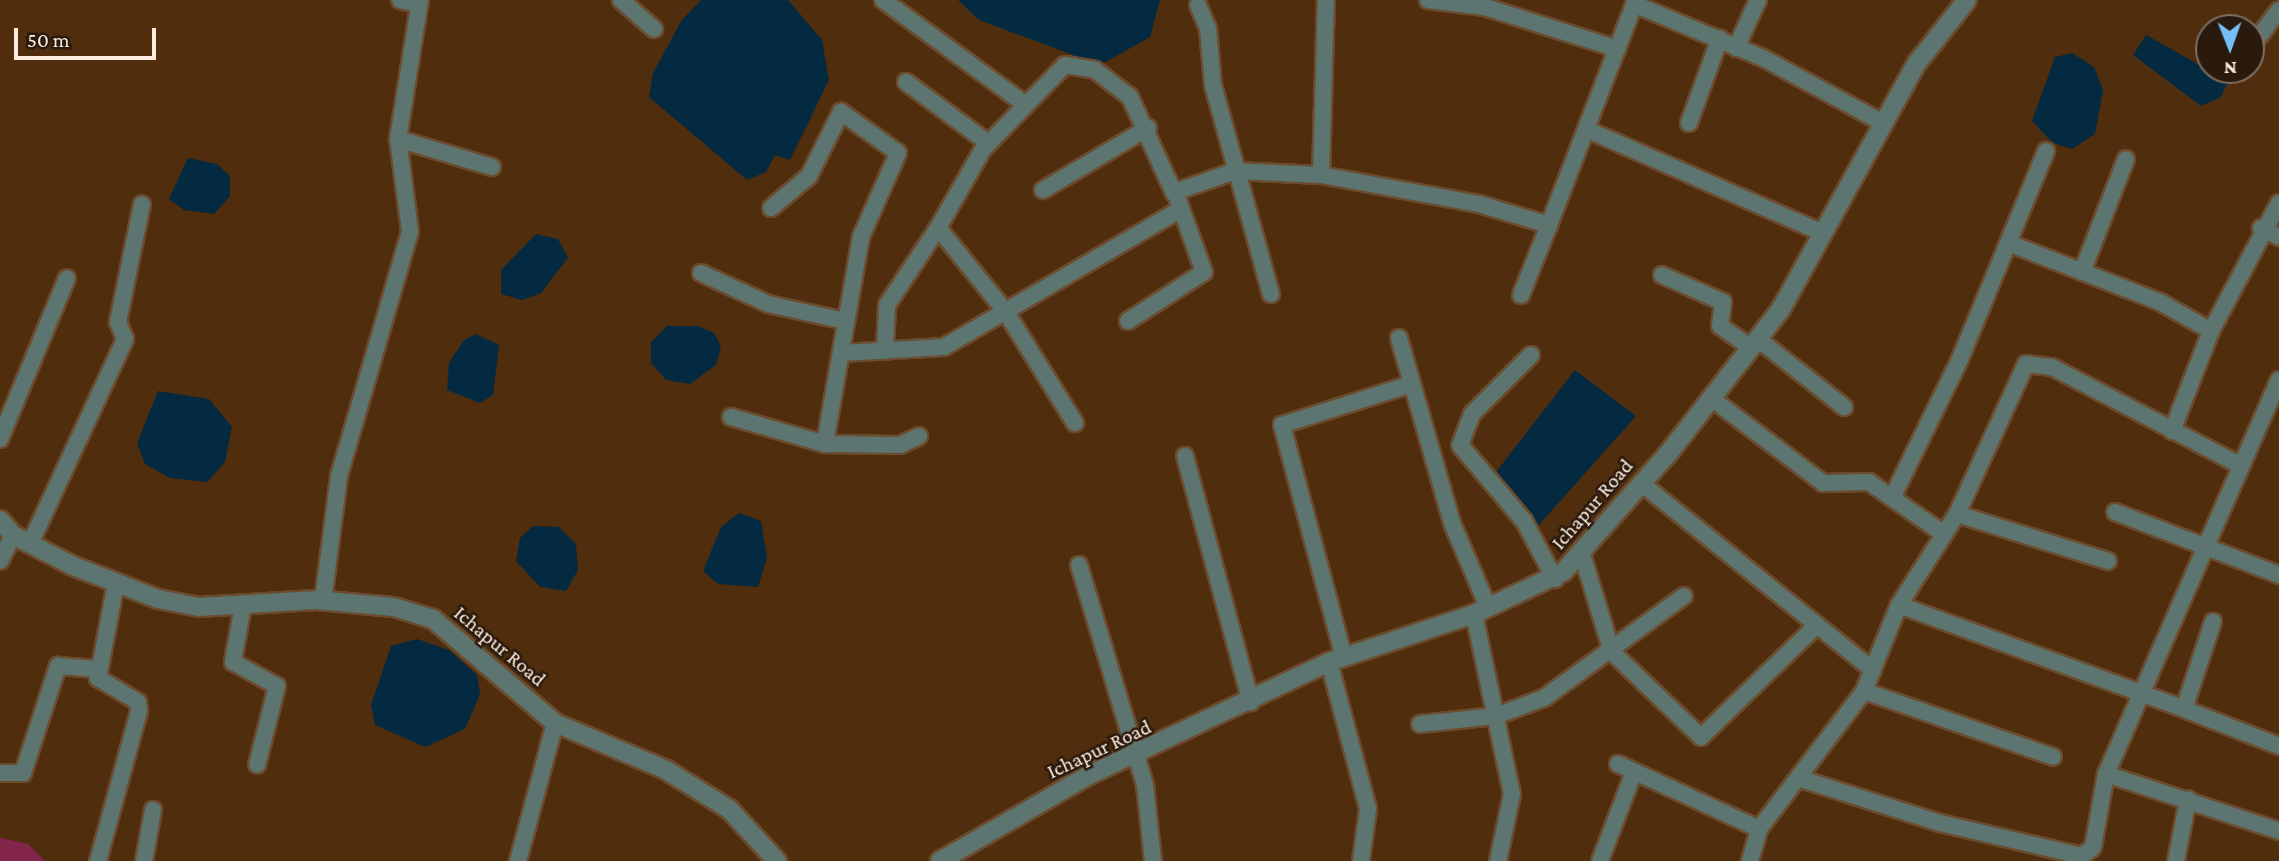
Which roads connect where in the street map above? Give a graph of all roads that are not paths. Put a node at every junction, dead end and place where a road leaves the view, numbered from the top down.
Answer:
1 (400, 0) edge
2 (621, 0) edge
3 (883, 0) edge
4 (1326, 0) edge
5 (1427, 0) edge
6 (1758, 0) edge
7 (1967, 0) edge
8 (420, 2) edge
9 (1635, 2) edge
10 (1198, 5) dead end
11 (2279, 10) edge
12 (2265, 28) edge
13 (654, 29) dead end
14 (1720, 38) junction
15 (1736, 48) junction
16 (1618, 49) junction
17 (906, 82) dead end
18 (1026, 105) junction
19 (1883, 123) junction
20 (1689, 124) dead end
21 (1148, 128) junction
22 (1588, 130) junction
23 (398, 139) junction
24 (988, 143) junction
25 (2046, 151) dead end
26 (2126, 159) dead end
27 (492, 167) dead end
28 (1236, 171) junction
29 (1321, 175) junction
30 (1043, 190) dead end
31 (1174, 193) junction
32 (2279, 203) edge
33 (142, 204) dead end
34 (771, 208) dead end
35 (1179, 211) junction
36 (1549, 225) junction
37 (938, 228) junction
38 (2261, 228) junction
39 (1820, 232) junction
40 (2279, 237) edge
41 (2011, 244) junction
42 (2082, 272) junction
43 (701, 273) dead end
44 (1662, 275) dead end
45 (66, 278) dead end
46 (1271, 294) dead end
47 (1521, 295) dead end
48 (1006, 312) junction
49 (845, 321) junction
50 (1128, 321) dead end
51 (2211, 331) junction
52 (1399, 338) dead end
53 (1754, 343) junction
54 (885, 351) junction
55 (842, 353) junction
56 (1531, 355) dead end
57 (2279, 380) edge
58 (1411, 384) junction
59 (1712, 398) junction
60 (1844, 407) dead end
61 (731, 417) dead end
62 (1075, 423) dead end
63 (2172, 431) junction
64 (919, 436) dead end
65 (0, 439) edge
66 (825, 444) junction
67 (1185, 456) dead end
68 (2241, 466) junction
69 (1641, 483) junction
70 (1892, 498) junction
71 (2115, 512) dead end
72 (1957, 514) junction
73 (0, 520) edge
74 (1944, 534) junction
75 (22, 540) junction
76 (2205, 550) junction
77 (1583, 554) junction
78 (0, 561) edge
79 (2108, 561) dead end
80 (1079, 565) dead end
81 (2279, 575) edge
82 (1555, 579) junction
83 (116, 583) junction
84 (1684, 596) dead end
85 (323, 601) junction
86 (243, 605) junction
87 (1899, 606) junction
88 (1481, 610) junction
89 (2213, 622) dead end
90 (1817, 625) junction
91 (1612, 652) junction
92 (1336, 660) junction
93 (97, 669) junction
94 (1873, 670) junction
95 (1864, 691) junction
96 (2138, 692) junction
97 (1251, 702) junction
98 (2184, 709) junction
99 (1496, 716) junction
100 (555, 723) junction
101 (1420, 724) dead end
102 (2279, 746) edge
103 (1135, 755) junction
104 (2053, 757) dead end
105 (1618, 764) dead end
106 (257, 765) dead end
107 (1634, 772) junction
108 (0, 773) edge
109 (2106, 774) junction
110 (1801, 779) junction
111 (2188, 799) junction
112 (153, 810) dead end
113 (1759, 829) junction
114 (2279, 831) edge
115 (98, 861) edge
116 (144, 861) edge
117 (518, 861) edge
118 (777, 861) edge
119 (940, 861) edge
120 (1153, 861) edge
121 (1361, 861) edge
122 (1497, 861) edge
123 (1600, 861) edge
124 (1750, 861) edge
125 (2176, 861) edge

1 - 8 street
2 - 13 street
3 - 18 street
4 - 29 street
5 - 16 street
6 - 15 street
7 - 19 street, Ichapur Road
8 - 23 street
9 - 14 street
9 - 16 street
10 - 28 street
11 - 12 street
14 - 15 street
14 - 20 street
15 - 19 street
16 - 22 street
17 - 24 street
18 - 21 street
18 - 24 street
19 - 39 street, Ichapur Road
21 - 30 street
21 - 31 street
22 - 36 street
22 - 39 street
23 - 27 street
23 - 85 street
24 - 37 street
25 - 41 street
26 - 42 street
28 - 29 street
28 - 31 street
28 - 46 street
29 - 36 street
31 - 35 street
32 - 38 street
33 - 75 street
34 - 49 street
35 - 48 street
35 - 50 street
36 - 47 street
37 - 48 street
37 - 54 street
38 - 40 street
38 - 51 street
39 - 53 street, Ichapur Road
41 - 42 street
41 - 70 street
42 - 51 street
43 - 49 street
44 - 53 street
45 - 65 street
48 - 54 street
48 - 62 street
49 - 55 street
51 - 63 street
52 - 58 street
53 - 59 street, Ichapur Road
53 - 60 street
54 - 55 street
55 - 66 street
56 - 82 street
57 - 68 street
58 - 88 street
58 - 92 street
59 - 69 street, Ichapur Road
59 - 70 street
61 - 66 street
63 - 68 street
63 - 72 street
64 - 66 street
67 - 97 street
68 - 76 street
69 - 77 street, Ichapur Road
69 - 90 street
70 - 74 street
71 - 76 street
72 - 74 street
72 - 79 street
73 - 75 street, Ichapur Road
74 - 87 street
75 - 78 street
75 - 83 street, Ichapur Road
76 - 81 street
76 - 96 street
77 - 82 street, Ichapur Road
77 - 91 street
80 - 103 street
82 - 88 street, Ichapur Road
83 - 86 street, Ichapur Road
83 - 93 street
84 - 91 street
85 - 86 street, Ichapur Road
85 - 100 street, Ichapur Road
86 - 106 street
87 - 94 street
87 - 96 street
88 - 92 street, Ichapur Road
88 - 99 street
89 - 98 street
90 - 91 street
90 - 94 street
91 - 99 street
92 - 97 street, Ichapur Road
92 - 121 street
93 - 108 street
93 - 115 street
94 - 95 street
95 - 104 street
95 - 110 street
96 - 98 street
96 - 109 street
97 - 103 street, Ichapur Road
98 - 102 street
99 - 101 street
99 - 122 street
100 - 117 street
100 - 118 street, Ichapur Road
103 - 119 street, Ichapur Road
103 - 120 street
105 - 107 street
107 - 113 street
107 - 123 street
109 - 110 street
109 - 111 street
110 - 113 street
111 - 114 street
111 - 125 street
112 - 116 street
113 - 124 street

